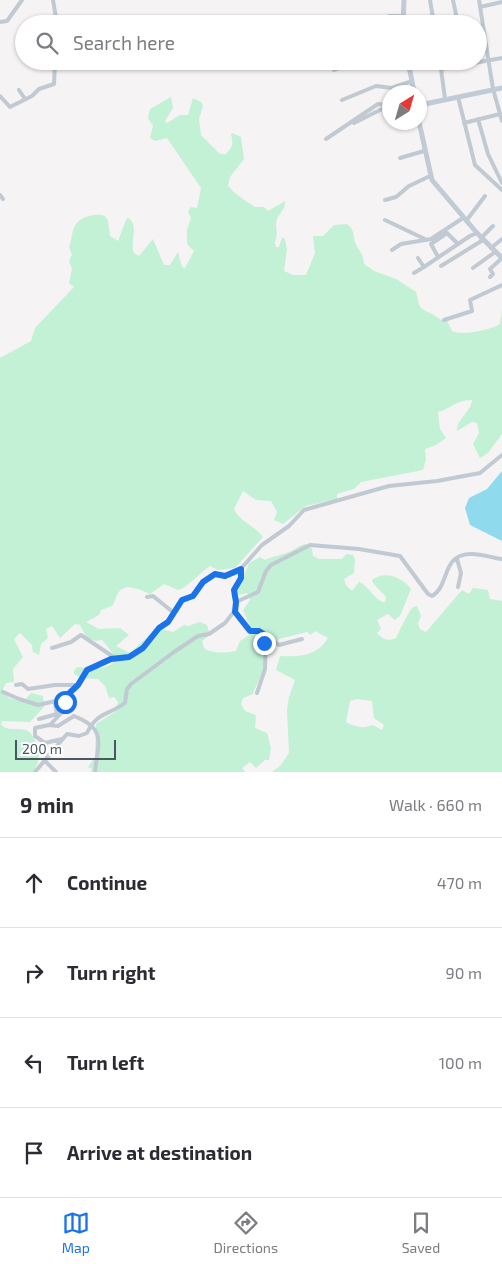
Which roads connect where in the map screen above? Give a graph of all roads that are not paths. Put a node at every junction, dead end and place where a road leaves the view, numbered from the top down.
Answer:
1 (22, 0) edge
2 (53, 0) edge
3 (404, 0) edge
4 (430, 0) edge
5 (453, 0) edge
6 (479, 0) edge
7 (502, 2) edge
8 (480, 7) junction
9 (56, 15) edge
10 (403, 15) edge
11 (432, 15) edge
12 (456, 15) edge
13 (481, 15) edge
14 (0, 22) edge
15 (487, 54) edge
16 (502, 58) edge
17 (488, 61) junction
18 (55, 70) edge
19 (410, 70) edge
20 (441, 70) edge
21 (412, 81) junction
22 (413, 85) edge
23 (502, 88) edge
24 (19, 90) dead end
25 (493, 90) junction
26 (0, 96) edge
27 (458, 97) junction
28 (25, 99) junction
29 (446, 99) junction
30 (342, 100) dead end
31 (427, 103) edge
32 (382, 108) edge
33 (500, 114) junction
34 (478, 120) junction
35 (502, 121) edge
36 (464, 123) junction
37 (420, 130) edge
38 (326, 139) dead end
39 (424, 151) junction
40 (400, 158) dead end
41 (430, 176) junction
42 (502, 182) edge
43 (496, 186) junction
44 (502, 190) edge
45 (485, 196) dead end
46 (385, 200) dead end
47 (464, 219) junction
48 (385, 220) dead end
49 (493, 226) dead end
50 (480, 237) junction
51 (502, 239) edge
52 (427, 240) junction
53 (458, 244) junction
54 (392, 250) dead end
55 (493, 250) junction
56 (438, 256) junction
57 (418, 258) dead end
58 (502, 258) edge
59 (441, 266) dead end
60 (424, 267) junction
61 (473, 268) dead end
62 (414, 274) dead end
63 (490, 277) dead end
64 (502, 286) edge
65 (444, 320) dead end
66 (502, 455) edge
67 (457, 559) junction
68 (502, 559) edge
69 (241, 569) junction
70 (458, 587) dead end
71 (147, 597) dead end
72 (236, 602) junction
73 (235, 612) junction
74 (174, 613) junction
75 (266, 636) junction
76 (302, 639) dead end
77 (52, 648) dead end
78 (115, 658) junction
79 (16, 685) dead end
80 (78, 685) junction
81 (3, 692) dead end
82 (257, 693) dead end
83 (63, 699) junction
84 (55, 703) junction
85 (39, 719) dead end
86 (90, 724) junction
87 (49, 725) junction
88 (63, 738) junction
89 (44, 760) junction
90 (35, 772) edge
91 (56, 772) edge
92 (95, 772) edge

1 - 14 street
2 - 9 street
3 - 10 main road
4 - 11 street
5 - 12 street
6 - 8 street
7 - 8 street
8 - 13 street
15 - 17 street
16 - 17 street
17 - 25 street
18 - 28 street
19 - 21 main road
20 - 29 street
21 - 22 main road
21 - 30 street
23 - 25 main road
24 - 28 street
25 - 27 main road
25 - 33 street
26 - 28 street
27 - 29 main road
27 - 36 street
29 - 31 main road
32 - 38 street
33 - 34 street
33 - 35 street
34 - 36 street
34 - 42 street
36 - 43 street
37 - 39 main road
39 - 40 street
39 - 41 main road
41 - 46 street
41 - 47 main road
42 - 43 street
43 - 44 street
45 - 47 street
47 - 50 main road
47 - 52 street
48 - 52 street
49 - 50 street
50 - 53 street
50 - 55 main road
50 - 59 street
51 - 55 street
52 - 54 street
53 - 56 street
53 - 56 street
55 - 58 main road
55 - 61 street
56 - 60 street
57 - 60 street
58 - 63 street
60 - 62 street
64 - 65 street
66 - 69 street
67 - 68 street
67 - 70 street
67 - 72 street
69 - 72 street
69 - 74 street
71 - 74 street
72 - 73 street
73 - 75 street
73 - 86 street
74 - 78 street
75 - 76 street
75 - 82 street
77 - 78 street
78 - 80 street
79 - 80 street
80 - 83 street
81 - 84 street
83 - 84 street
83 - 87 street
84 - 85 street
86 - 87 street
86 - 88 street
86 - 92 street
87 - 88 street
88 - 89 street
89 - 90 street
89 - 91 street

